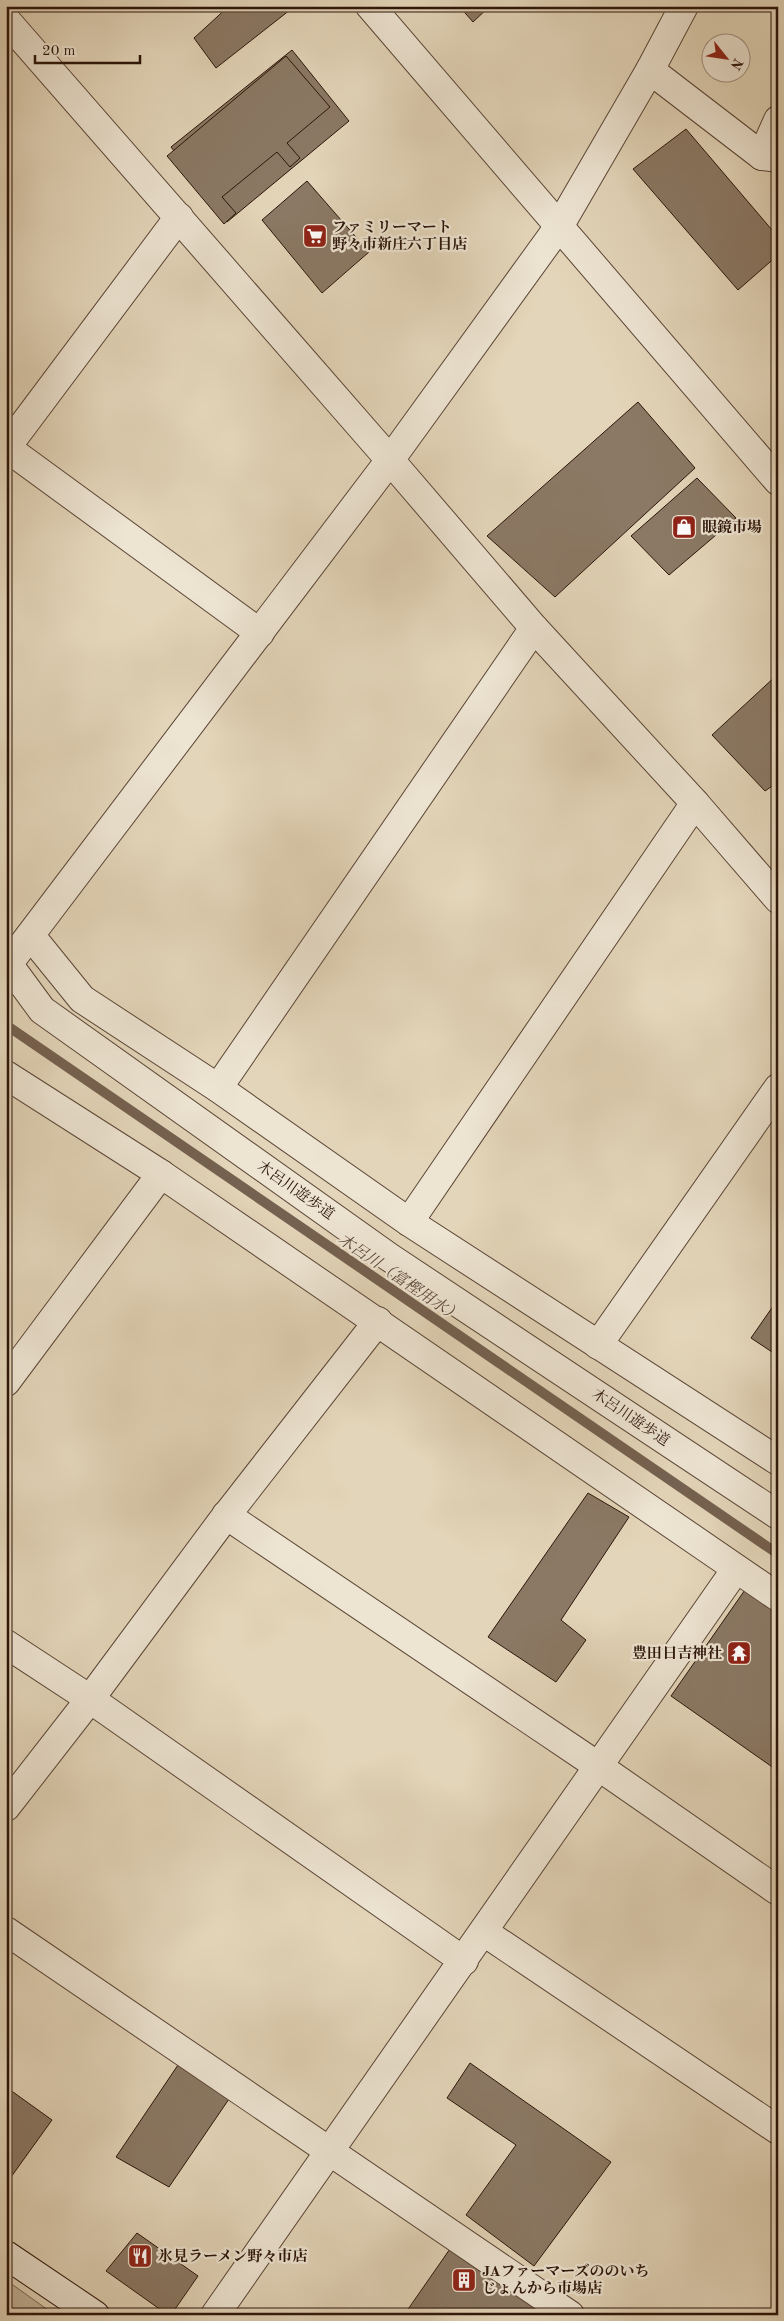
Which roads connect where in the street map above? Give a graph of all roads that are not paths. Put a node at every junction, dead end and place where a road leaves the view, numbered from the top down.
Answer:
1 (370, 6) edge
2 (684, 6) edge
3 (6, 20) edge
4 (650, 70) junction
5 (778, 120) edge
6 (770, 157) edge
7 (179, 217) junction
8 (560, 226) junction
9 (7, 448) edge
10 (390, 460) junction
11 (778, 481) edge
12 (534, 628) junction
13 (260, 633) junction
14 (695, 803) junction
15 (778, 900) edge
16 (31, 936) junction
17 (7, 964) edge
18 (6, 1075) edge
19 (218, 1088) junction
20 (778, 1088) edge
21 (161, 1174) junction
22 (409, 1222) junction
23 (378, 1321) junction
24 (598, 1346) junction
25 (6, 1382) edge
26 (778, 1461) edge
27 (226, 1515) junction
28 (778, 1516) edge
29 (736, 1569) junction
30 (778, 1597) edge
31 (6, 1644) edge
32 (90, 1699) junction
33 (598, 1766) junction
34 (6, 1808) edge
35 (778, 1892) edge
36 (6, 1931) edge
37 (484, 1932) junction
38 (464, 1960) junction
39 (778, 2130) edge
40 (331, 2150) junction
41 (6, 2255) edge
42 (95, 2315) edge
43 (215, 2315) edge
44 (570, 2315) edge

1 - 8 street
2 - 4 street
3 - 7 street
4 - 6 street
4 - 8 street
5 - 6 street
7 - 9 street
7 - 10 street
8 - 10 street
8 - 11 street
9 - 13 street
10 - 12 street
10 - 13 street
12 - 14 street
12 - 19 street
13 - 16 street
14 - 15 street
14 - 22 street
16 - 17 street
16 - 19 street
17 - 28 street, 木呂川遊歩道
18 - 21 street
19 - 22 street
20 - 24 street
21 - 23 street
21 - 25 street
22 - 24 street
23 - 27 street
23 - 29 street
24 - 26 street
27 - 32 street
27 - 33 street
29 - 30 street
29 - 33 street
31 - 32 street
32 - 34 street
32 - 38 street
33 - 35 street
33 - 37 street
36 - 40 street
37 - 38 street
37 - 39 street
38 - 40 street
40 - 43 street
40 - 44 street
41 - 42 street

